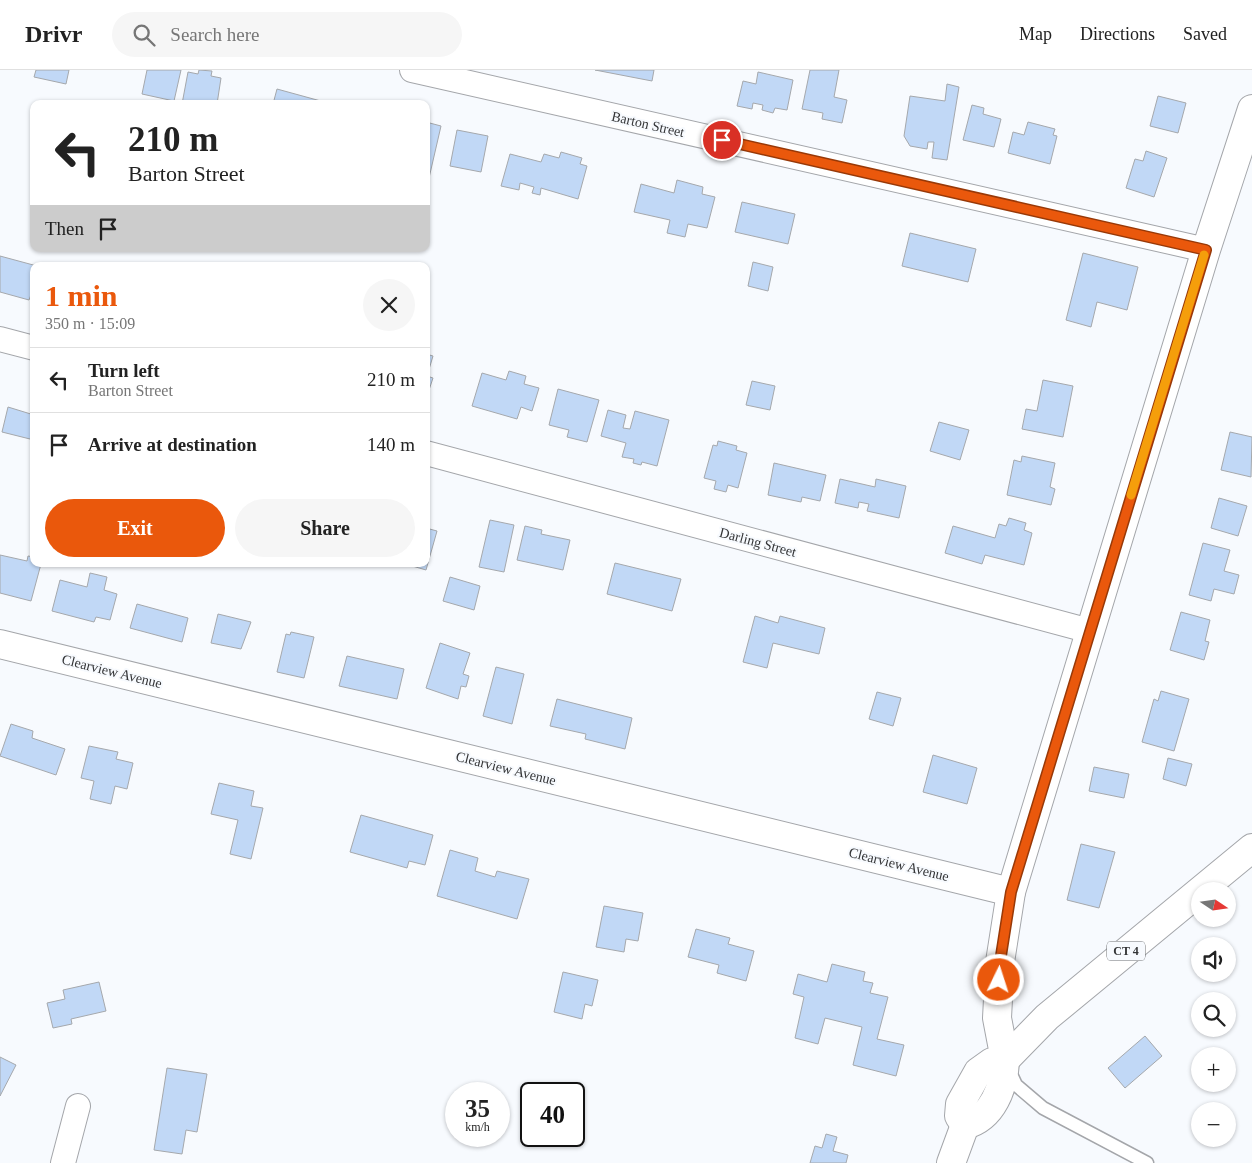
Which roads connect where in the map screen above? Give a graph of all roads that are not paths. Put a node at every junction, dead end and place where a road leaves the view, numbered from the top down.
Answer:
1 (412, 70) edge
2 (1252, 109) edge
3 (1206, 250) junction
4 (0, 339) edge
5 (30, 347) edge
6 (430, 454) edge
7 (1090, 631) junction
8 (0, 644) edge
9 (1252, 848) edge
10 (1011, 892) junction
11 (1005, 1060) junction
12 (78, 1106) dead end
13 (63, 1163) edge
14 (951, 1163) edge
15 (1147, 1163) edge

1 - 3 street, Barton Street
2 - 3 street
3 - 7 street
4 - 5 street
6 - 7 street, Darling Street
7 - 10 street
8 - 10 street, Clearview Avenue
9 - 11 street, CT 4
10 - 11 street
11 - 14 street
11 - 15 lane
12 - 13 street

